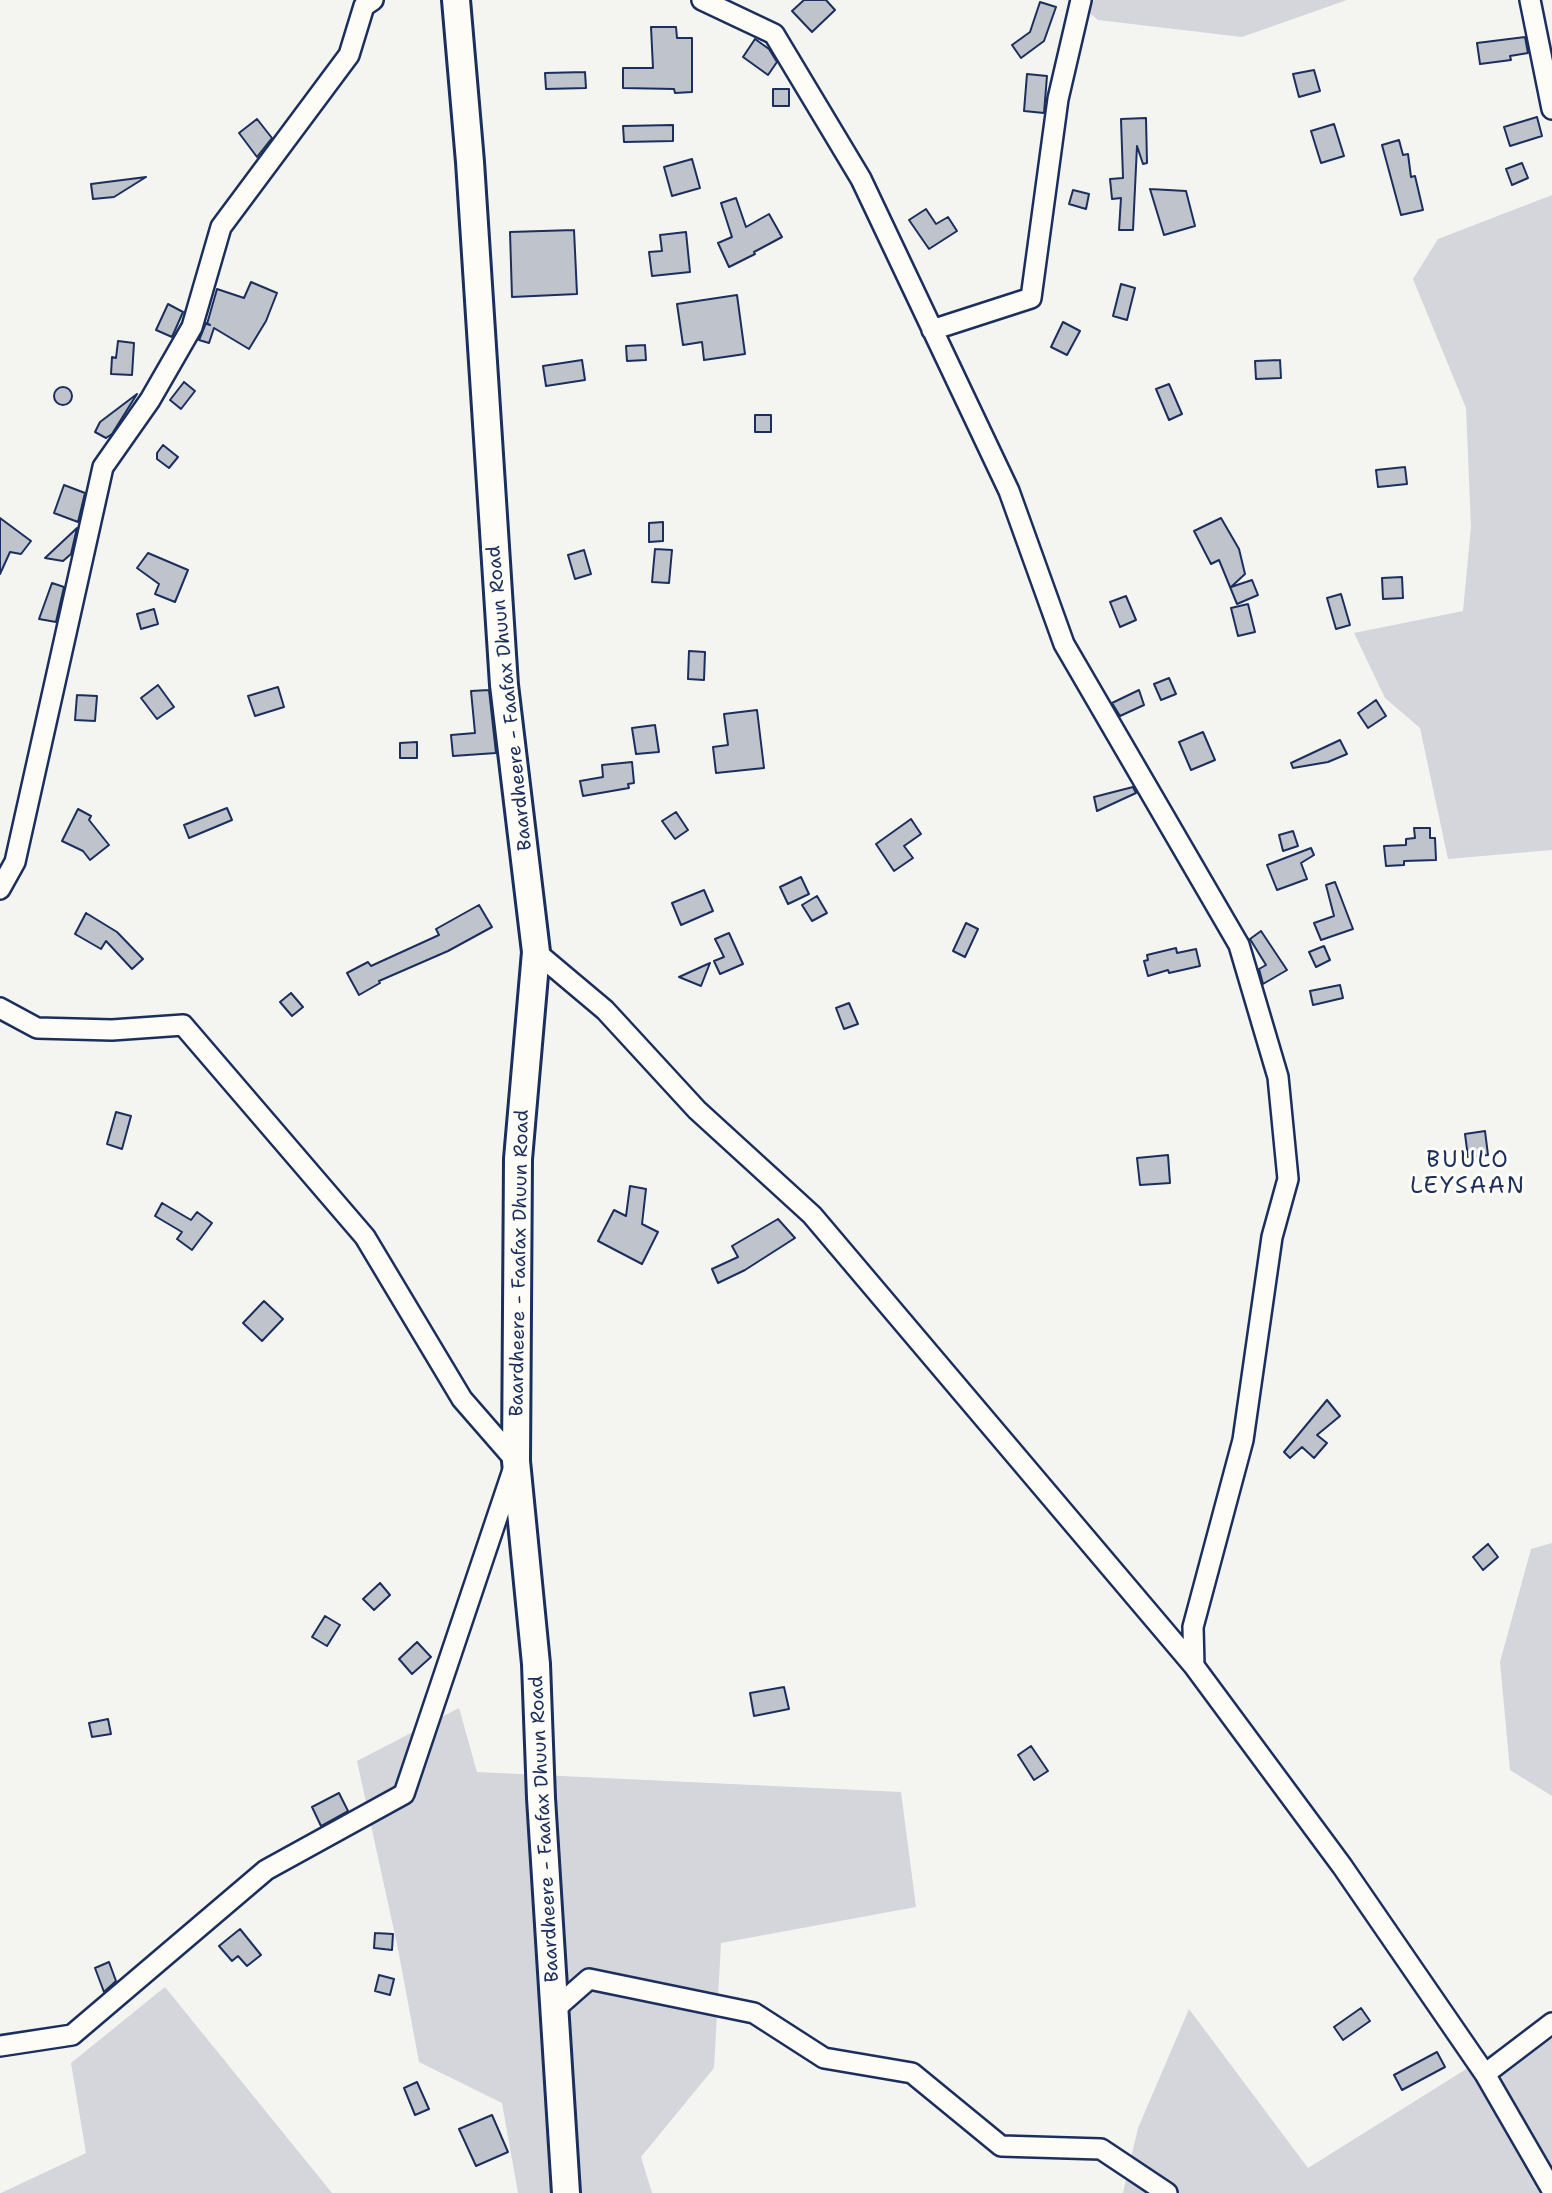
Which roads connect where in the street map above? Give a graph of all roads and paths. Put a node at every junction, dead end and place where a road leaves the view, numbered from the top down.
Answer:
1 (373, 0) edge
2 (456, 0) edge
3 (702, 0) edge
4 (1081, 0) edge
5 (1530, 0) edge
6 (1552, 109) edge
7 (932, 330) junction
8 (0, 889) edge
9 (537, 952) junction
10 (0, 1008) edge
11 (516, 1461) junction
12 (1194, 1666) junction
13 (555, 2008) junction
14 (1552, 2023) edge
15 (0, 2046) edge
16 (1485, 2074) junction
17 (1552, 2190) edge
18 (566, 2193) edge
19 (1167, 2193) edge

1 - 8 street
2 - 9 main road, Baardheere - Faafax Dhuun Road
3 - 7 street
4 - 7 street
5 - 6 street
7 - 12 street
9 - 11 main road, Baardheere - Faafax Dhuun Road
9 - 12 street
10 - 11 street
11 - 13 main road, Baardheere - Faafax Dhuun Road
11 - 15 street
12 - 16 street
13 - 18 main road, Baardheere - Faafax Dhuun Road
13 - 19 street
14 - 16 street
16 - 17 street

